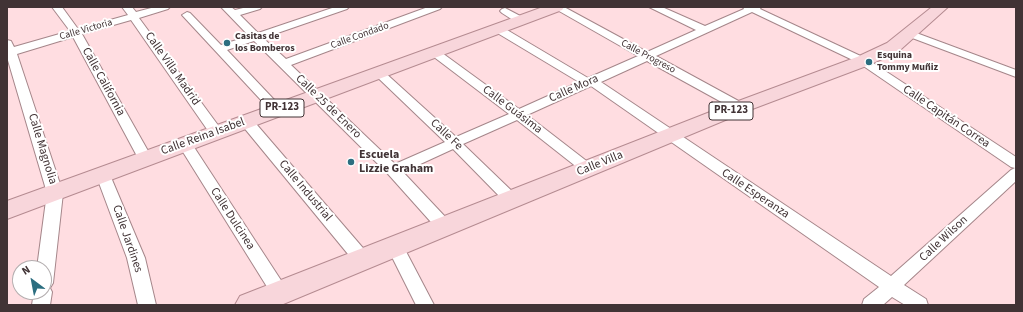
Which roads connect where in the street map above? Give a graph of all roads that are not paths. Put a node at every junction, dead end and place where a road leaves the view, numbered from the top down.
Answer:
1 (57, 7) edge
2 (165, 7) edge
3 (257, 7) edge
4 (344, 7) edge
5 (437, 7) edge
6 (557, 7) edge
7 (654, 7) edge
8 (941, 7) edge
9 (752, 8) edge
10 (230, 10) edge
11 (131, 11) edge
12 (187, 15) dead end
13 (508, 20) junction
14 (704, 30) junction
15 (76, 33) junction
16 (911, 34) junction
17 (256, 38) junction
18 (8, 49) edge
19 (220, 49) junction
20 (434, 52) junction
21 (648, 56) junction
22 (863, 61) junction
23 (284, 64) junction
24 (378, 72) junction
25 (1016, 74) edge
26 (590, 82) junction
27 (316, 95) junction
28 (740, 107) junction
29 (277, 110) junction
30 (519, 115) junction
31 (246, 121) junction
32 (216, 132) junction
33 (669, 135) junction
34 (454, 143) junction
35 (185, 144) junction
36 (145, 158) junction
37 (1016, 164) edge
38 (588, 169) junction
39 (393, 171) junction
40 (1016, 173) edge
41 (103, 175) junction
42 (55, 193) junction
43 (512, 200) junction
44 (7, 210) edge
45 (445, 227) junction
46 (395, 247) junction
47 (47, 260) edge
48 (363, 260) junction
49 (892, 287) junction
50 (280, 293) junction
51 (147, 305) edge
52 (250, 305) edge
53 (425, 305) edge
54 (871, 305) edge
55 (919, 305) edge

1 - 15 street, Calle California
2 - 11 street, Calle Victoria
3 - 10 street
4 - 17 street
5 - 23 street, Calle Condado
6 - 13 main road, Calle Reina Isabel / PR-123
6 - 21 street, Calle Progreso
7 - 14 street
8 - 16 main road, Calle Villa / PR-123
9 - 14 street, Calle Mora
9 - 22 street, Calle Capitán Correa
10 - 17 street, Calle 25 de Enero
11 - 15 street, Calle Victoria
11 - 32 street, Calle Villa Madrid
12 - 19 street
13 - 20 main road, Calle Reina Isabel / PR-123
13 - 26 street, Calle Esperanza
14 - 21 street, Calle Mora
15 - 18 street, Calle Victoria
15 - 36 street, Calle California
16 - 22 main road, Calle Villa / PR-123
16 - 25 street
17 - 19 street
17 - 23 street, Calle 25 de Enero
18 - 42 street, Calle Magnolia
19 - 29 street
20 - 24 main road, Calle Reina Isabel / PR-123
20 - 30 street, Calle Guásima
21 - 26 street, Calle Mora
21 - 28 street, Calle Progreso
22 - 28 main road, Calle Villa / PR-123
22 - 37 street, Calle Capitán Correa
23 - 27 street, Calle 25 de Enero
24 - 27 main road, Calle Reina Isabel / PR-123
24 - 34 street, Calle Fe
26 - 30 street, Calle Mora
26 - 33 street, Calle Esperanza
27 - 29 main road, Calle Reina Isabel / PR-123
27 - 39 street, Calle 25 de Enero
28 - 33 main road, Calle Villa / PR-123
29 - 31 main road, Calle Reina Isabel / PR-123
30 - 34 street, Calle Mora
30 - 38 street, Calle Guásima
31 - 32 main road, Calle Reina Isabel / PR-123
31 - 48 street, Calle Industrial
32 - 35 main road, Calle Reina Isabel / PR-123
33 - 38 main road, Calle Villa / PR-123
33 - 49 street, Calle Esperanza
34 - 39 street, Calle Mora
34 - 43 street, Calle Fe
35 - 36 main road, Calle Reina Isabel / PR-123
35 - 50 street, Calle Dulcinea
36 - 41 main road, Calle Reina Isabel / PR-123
38 - 43 main road, Calle Villa / PR-123
39 - 45 street, Calle 25 de Enero
40 - 49 street, Calle Wilson
41 - 42 main road, Calle Reina Isabel / PR-123
41 - 51 street, Calle Jardines
42 - 44 main road, Calle Reina Isabel / PR-123
42 - 47 street, Calle Magnolia
43 - 45 main road, Calle Villa / PR-123
45 - 46 main road, Calle Villa / PR-123
46 - 48 main road, Calle Villa / PR-123
46 - 53 street
48 - 50 main road, Calle Villa / PR-123
49 - 54 street, Calle Wilson
49 - 55 street, Calle Esperanza
50 - 52 main road, Calle Villa / PR-123

